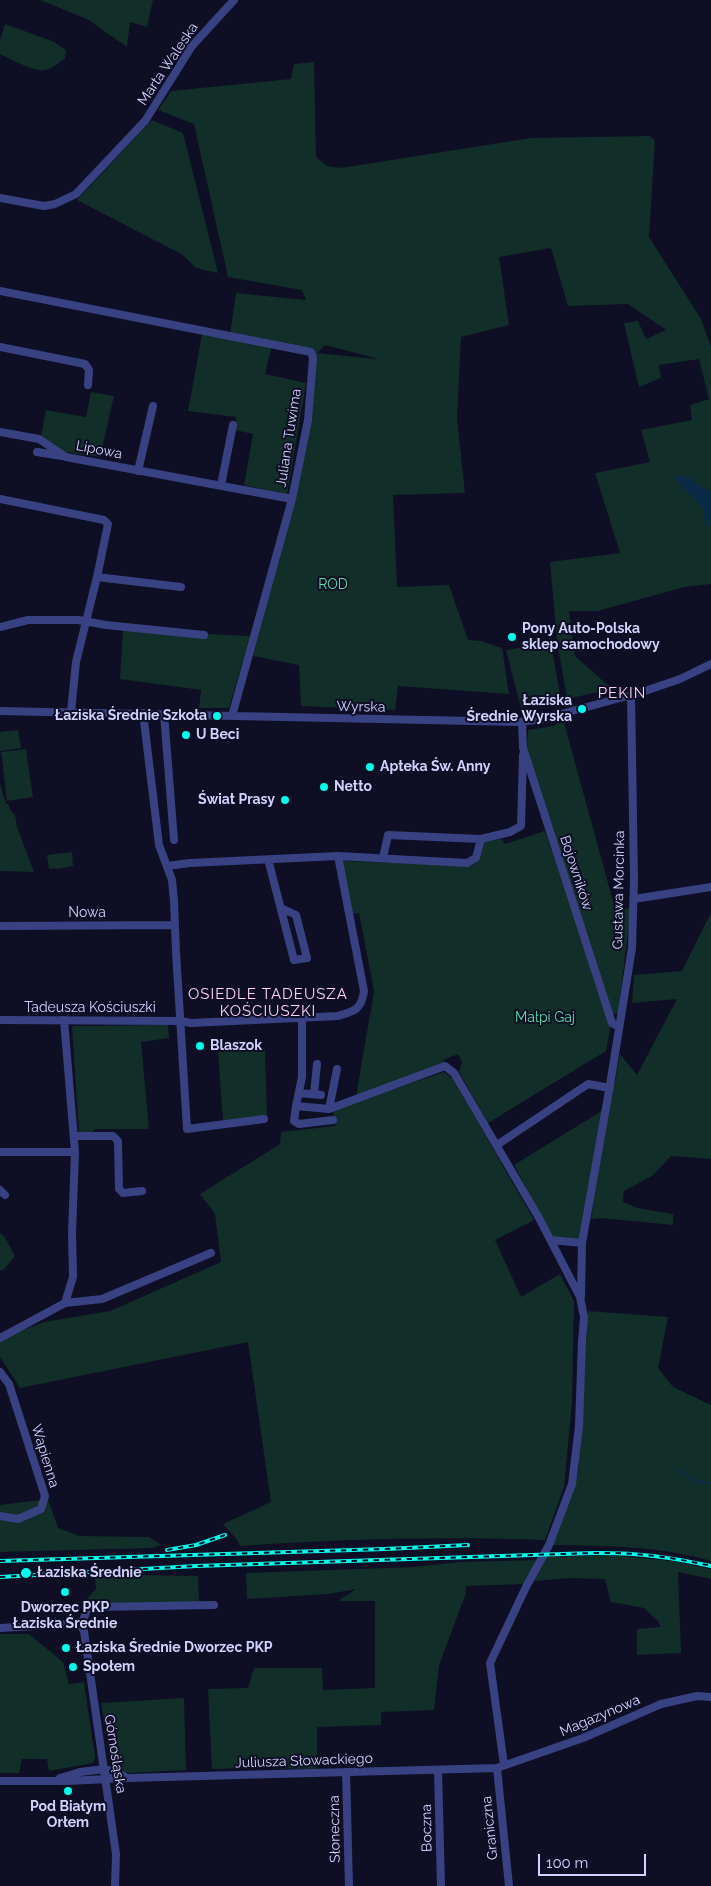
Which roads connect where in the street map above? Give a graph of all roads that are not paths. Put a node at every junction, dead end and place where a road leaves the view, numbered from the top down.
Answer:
1 (234, 0) edge
2 (0, 198) edge
3 (0, 291) edge
4 (0, 347) edge
5 (88, 385) dead end
6 (153, 406) dead end
7 (233, 425) dead end
8 (0, 432) edge
9 (37, 452) dead end
10 (66, 457) junction
11 (138, 471) junction
12 (221, 485) junction
13 (0, 498) edge
14 (292, 499) junction
15 (98, 577) junction
16 (181, 587) dead end
17 (87, 622) junction
18 (0, 627) edge
19 (204, 635) dead end
20 (711, 664) edge
21 (631, 695) junction
22 (0, 711) edge
23 (72, 712) junction
24 (143, 713) junction
25 (164, 714) junction
26 (232, 716) junction
27 (522, 722) junction
28 (523, 748) junction
29 (174, 840) dead end
30 (481, 840) junction
31 (338, 856) junction
32 (383, 858) junction
33 (268, 859) junction
34 (167, 866) junction
35 (711, 887) edge
36 (634, 899) junction
37 (281, 908) junction
38 (175, 925) junction
39 (0, 926) edge
40 (302, 1017) junction
41 (0, 1020) edge
42 (64, 1020) junction
43 (181, 1021) junction
44 (619, 1027) junction
45 (317, 1064) dead end
46 (336, 1069) dead end
47 (610, 1086) junction
48 (299, 1093) junction
49 (296, 1106) junction
50 (329, 1109) junction
51 (264, 1119) dead end
52 (334, 1120) dead end
53 (74, 1136) junction
54 (496, 1145) junction
55 (0, 1152) edge
56 (75, 1152) junction
57 (142, 1191) dead end
58 (551, 1240) junction
59 (582, 1243) junction
60 (211, 1253) dead end
61 (580, 1296) junction
62 (65, 1303) junction
63 (0, 1338) edge
64 (0, 1372) edge
65 (0, 1516) edge
66 (214, 1605) dead end
67 (81, 1626) junction
68 (0, 1628) edge
69 (711, 1697) edge
70 (501, 1766) junction
71 (105, 1769) junction
72 (438, 1770) junction
73 (346, 1772) junction
74 (128, 1778) junction
75 (107, 1779) junction
76 (0, 1781) edge
77 (49, 1781) junction
78 (115, 1886) edge
79 (349, 1886) edge
80 (441, 1886) edge
81 (509, 1886) edge

1 - 2 street, Marta Waleska
3 - 14 street, Juliana Tuwima
4 - 5 street
6 - 11 street, Lipowa
7 - 12 street
8 - 10 street, Lipowa
9 - 10 street
10 - 11 street, Lipowa
11 - 12 street, Lipowa
12 - 14 street, Lipowa
13 - 15 street
14 - 26 street, Juliana Tuwima
15 - 16 street
15 - 17 street
17 - 18 street
17 - 19 street
17 - 23 street
20 - 21 street, Wyrska
21 - 27 street, Wyrska
21 - 36 street, Gustawa Morcinka
22 - 23 street, Wyrska
23 - 24 street, Wyrska
24 - 25 street, Wyrska
24 - 34 street
25 - 26 street, Wyrska
25 - 29 street
26 - 27 street, Wyrska
27 - 28 street, Bojowników
28 - 30 street
28 - 44 street, Bojowników
30 - 32 street
30 - 32 street
31 - 32 street
31 - 33 street
31 - 40 street
33 - 34 street
33 - 37 street
34 - 38 street
35 - 36 street
36 - 44 street, Gustawa Morcinka
37 - 37 street
38 - 39 street, Nowa
38 - 43 street
40 - 43 street
40 - 48 street
41 - 42 street, Tadeusza Kościuszki
42 - 43 street, Tadeusza Kościuszki
42 - 53 street
43 - 51 street
44 - 47 street, Gustawa Morcinka
45 - 48 street
46 - 50 street
47 - 54 street
47 - 59 street, Gustawa Morcinka
48 - 49 street
49 - 50 street
49 - 52 street
50 - 54 street
53 - 56 street
53 - 57 street
54 - 58 street
55 - 56 street
56 - 62 street
58 - 59 street
58 - 61 street
59 - 61 street, Gustawa Morcinka
60 - 62 street
61 - 70 street, Graniczna
62 - 63 street
64 - 65 street, Wapienna
66 - 67 street
67 - 68 street
67 - 71 street, Górnośląska
69 - 70 street, Magazynowa
70 - 72 street, Juliusza Słowackiego
70 - 81 street, Graniczna
71 - 74 street
71 - 75 street, Górnośląska
71 - 77 street
72 - 73 street, Juliusza Słowackiego
72 - 80 street, Boczna
73 - 74 street, Juliusza Słowackiego
73 - 79 street, Słoneczna
74 - 75 street, Juliusza Słowackiego
75 - 77 street, Juliusza Słowackiego
75 - 78 street, Górnośląska
76 - 77 street

